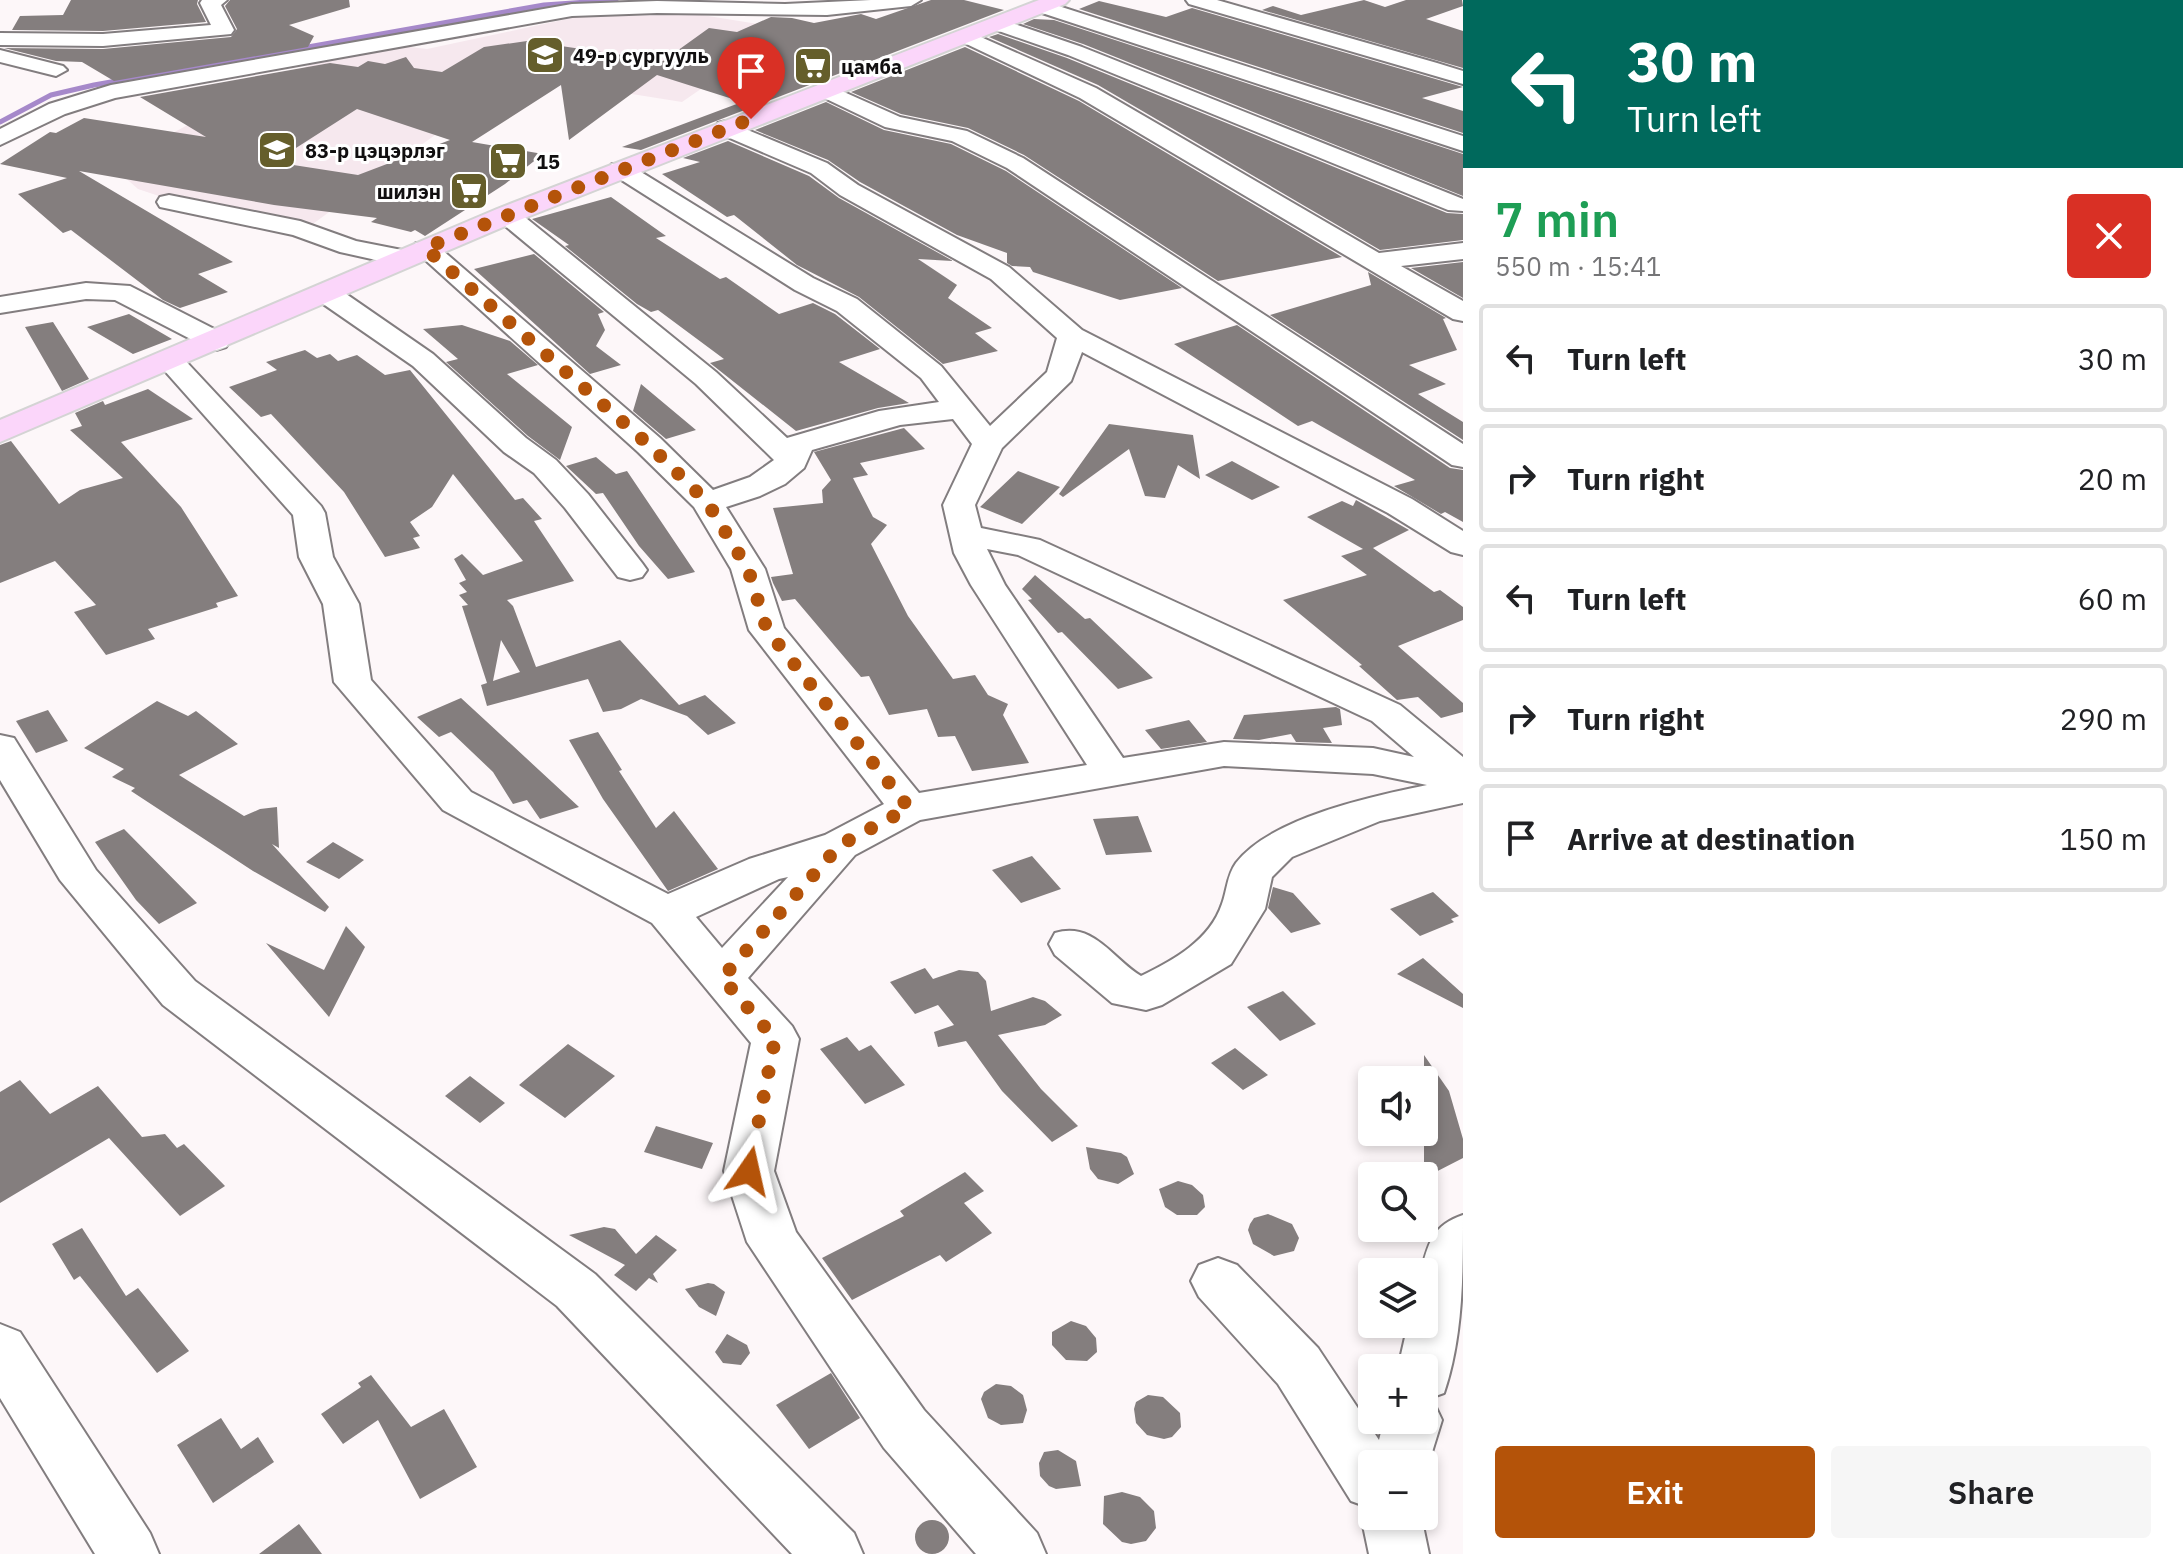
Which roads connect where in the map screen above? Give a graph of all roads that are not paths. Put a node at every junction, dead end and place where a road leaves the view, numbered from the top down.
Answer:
1 (217, 0) edge
2 (911, 0) edge
3 (1196, 0) edge
4 (1054, 2) edge
5 (1361, 24) dead end
6 (1000, 25) junction
7 (965, 36) junction
8 (0, 39) edge
9 (1341, 39) junction
10 (0, 56) edge
11 (56, 70) dead end
12 (1463, 78) edge
13 (826, 90) junction
14 (726, 128) junction
15 (0, 138) edge
16 (1463, 144) edge
17 (620, 169) junction
18 (169, 202) dead end
19 (1457, 205) dead end
20 (507, 215) junction
21 (1463, 251) edge
22 (414, 253) junction
23 (1373, 261) junction
24 (326, 293) junction
25 (0, 305) edge
26 (1463, 313) edge
27 (1072, 336) junction
28 (216, 341) junction
29 (170, 361) junction
30 (962, 410) junction
31 (0, 432) edge
32 (988, 444) junction
33 (1463, 458) edge
34 (793, 461) junction
35 (707, 502) junction
36 (966, 535) junction
37 (1463, 545) edge
38 (630, 570) dead end
39 (0, 747) edge
40 (1113, 773) junction
41 (1463, 780) edge
42 (909, 808) junction
43 (840, 845) junction
44 (667, 912) junction
45 (1071, 944) dead end
46 (722, 978) junction
47 (1463, 1237) edge
48 (1218, 1281) dead end
49 (0, 1349) edge
50 (1429, 1354) edge
51 (1358, 1459) edge
52 (1394, 1530) edge
53 (129, 1554) edge
54 (833, 1554) edge
55 (1016, 1554) edge
56 (1399, 1554) edge

1 - 8 street
2 - 15 street
3 - 9 street
4 - 6 main road
4 - 16 street
5 - 9 street
6 - 7 main road
6 - 19 street
7 - 13 main road
7 - 23 street
9 - 12 street
10 - 11 street
13 - 14 main road
13 - 33 street
14 - 17 main road
14 - 27 street
17 - 20 main road
17 - 30 street
18 - 22 street
20 - 22 main road
20 - 34 street
21 - 23 street
22 - 24 main road
22 - 35 street
23 - 26 street
24 - 28 main road
24 - 38 street
25 - 28 street
27 - 32 street
27 - 37 street
28 - 29 main road
29 - 31 main road
29 - 44 street
30 - 32 street
30 - 34 street
32 - 36 street
34 - 35 street
35 - 42 street
36 - 40 street
36 - 41 street
39 - 54 street
40 - 41 street
40 - 42 street
41 - 45 street
42 - 43 street
43 - 44 street
43 - 46 street
44 - 46 street
46 - 55 street
47 - 50 street
48 - 51 street
49 - 53 street
52 - 56 street

